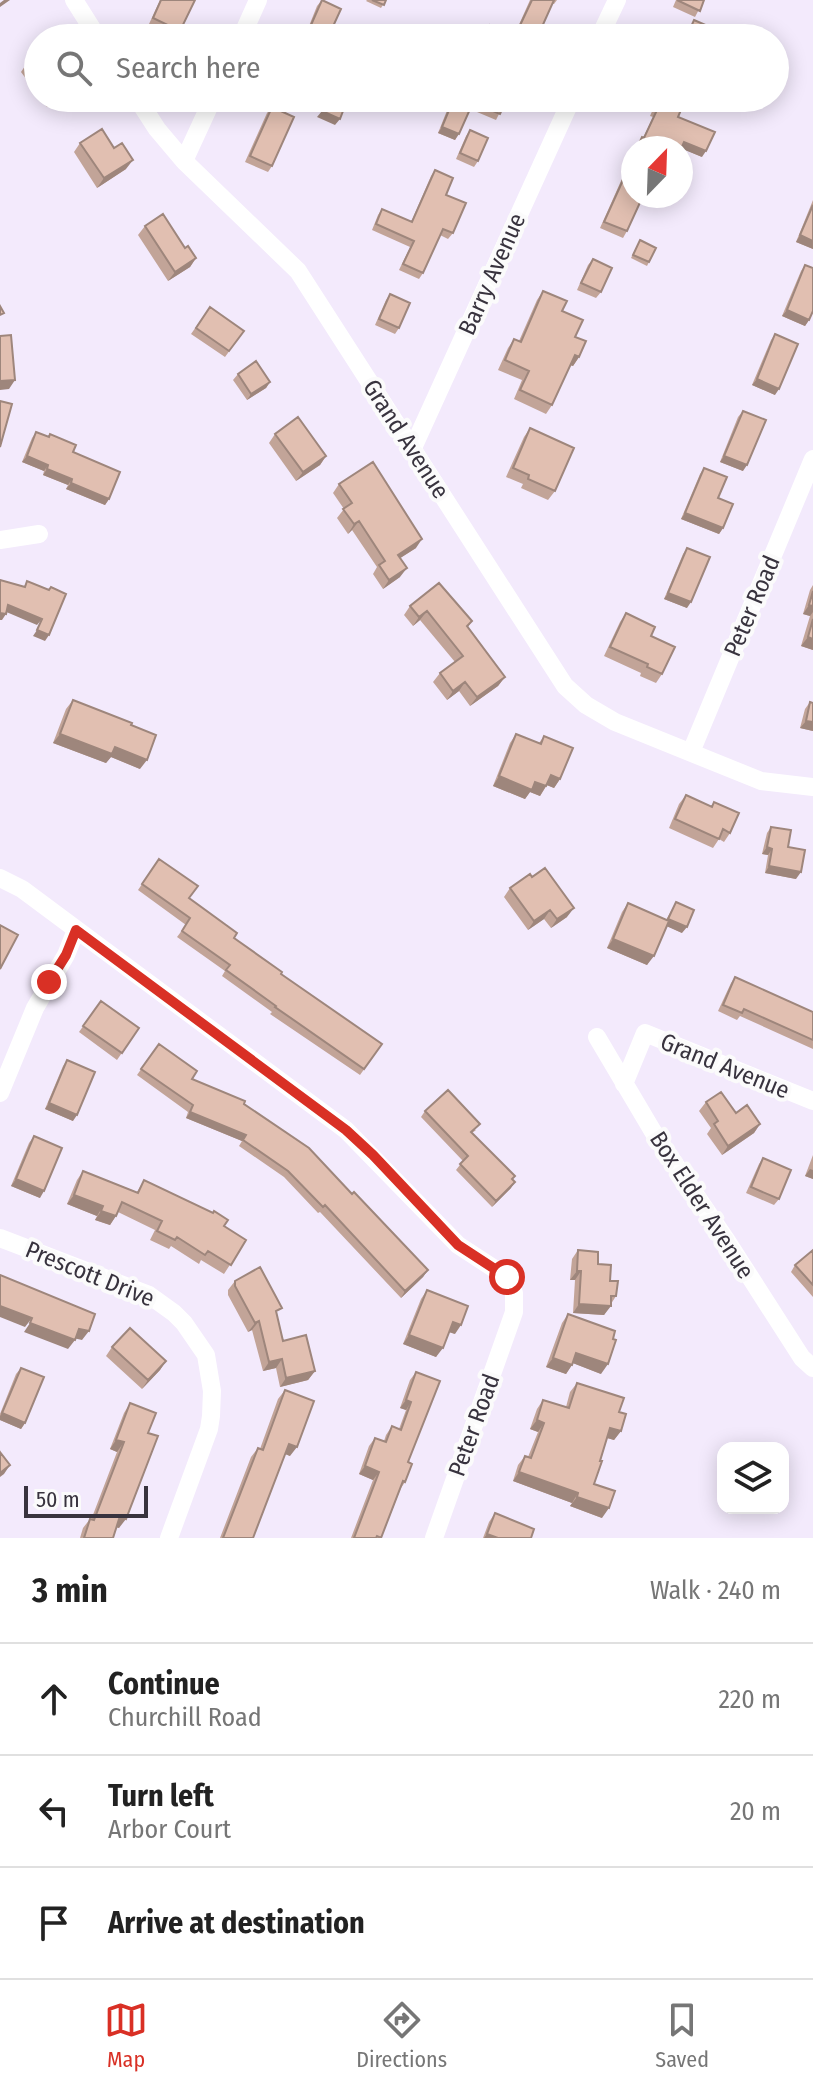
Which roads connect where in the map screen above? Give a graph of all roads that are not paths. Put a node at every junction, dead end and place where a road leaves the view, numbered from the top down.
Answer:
1 (74, 0) edge
2 (258, 0) edge
3 (617, 0) edge
4 (89, 24) edge
5 (247, 24) edge
6 (606, 24) edge
7 (146, 112) edge
8 (207, 112) edge
9 (566, 112) edge
10 (184, 161) junction
11 (412, 450) junction
12 (813, 459) edge
13 (39, 534) dead end
14 (0, 540) edge
15 (691, 752) junction
16 (813, 787) edge
17 (0, 878) edge
18 (76, 930) junction
19 (597, 1037) dead end
20 (624, 1084) junction
21 (0, 1093) edge
22 (813, 1101) edge
23 (0, 1238) edge
24 (813, 1368) edge
25 (169, 1538) edge
26 (434, 1538) edge

1 - 4 street
2 - 5 street
3 - 6 street
7 - 10 street, Grand Avenue
8 - 10 street
9 - 11 street, Barry Avenue
10 - 11 street, Grand Avenue
11 - 15 street, Grand Avenue
12 - 15 street, Peter Road
13 - 14 street
15 - 16 street, Grand Avenue
17 - 18 street
18 - 21 street
18 - 26 street, Peter Road
19 - 20 street, Box Elder Avenue
20 - 22 street, Grand Avenue
20 - 24 street, Box Elder Avenue
23 - 25 street, Prescott Drive

